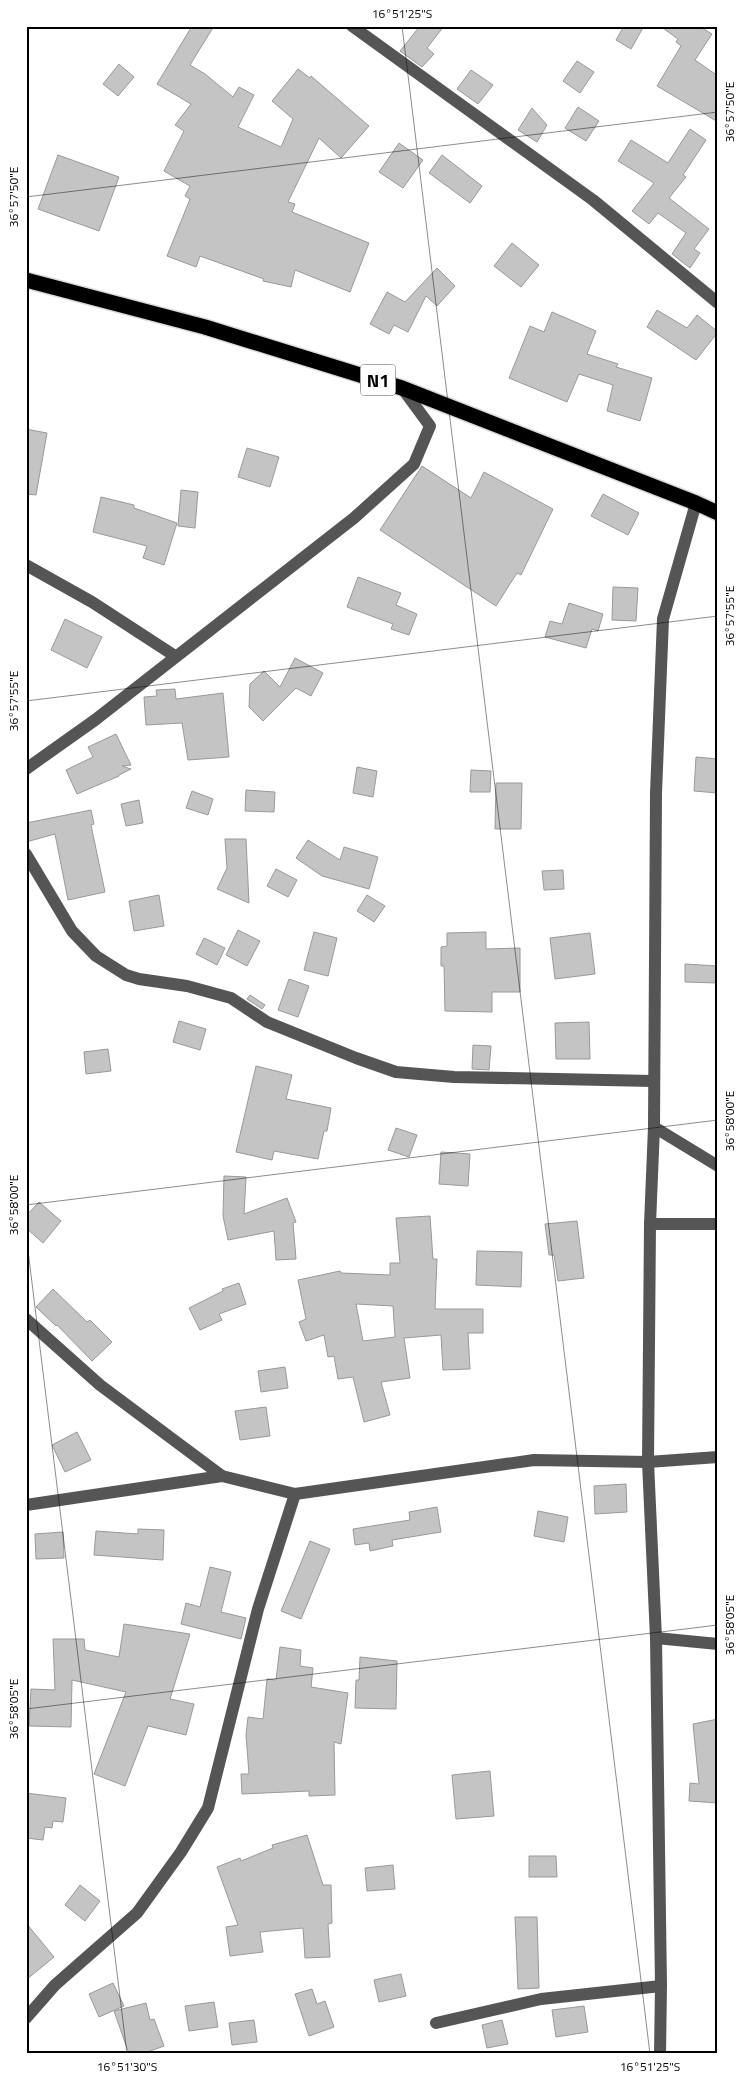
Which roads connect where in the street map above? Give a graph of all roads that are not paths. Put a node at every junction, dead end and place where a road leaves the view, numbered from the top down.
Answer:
1 (352, 26) edge
2 (26, 280) edge
3 (718, 303) edge
4 (402, 388) junction
5 (696, 503) junction
6 (718, 513) edge
7 (26, 565) edge
8 (175, 656) junction
9 (26, 769) edge
10 (26, 854) edge
11 (653, 1081) junction
12 (654, 1127) junction
13 (718, 1166) edge
14 (650, 1224) junction
15 (718, 1224) edge
16 (26, 1319) edge
17 (718, 1457) edge
18 (648, 1462) junction
19 (222, 1476) junction
20 (295, 1494) junction
21 (26, 1504) edge
22 (656, 1638) junction
23 (718, 1644) edge
24 (661, 1986) junction
25 (26, 2018) edge
26 (436, 2024) dead end
27 (660, 2054) edge

1 - 3 street
2 - 4 highway, N1
4 - 5 highway, N1
4 - 8 street
5 - 6 highway, N1
5 - 11 street
7 - 8 street
8 - 9 street
10 - 11 street
11 - 12 street
12 - 13 street
12 - 14 street
14 - 15 street
14 - 18 street
16 - 19 street
17 - 18 street
18 - 20 street
18 - 22 street
19 - 20 street
19 - 21 street
20 - 25 street
22 - 23 street
22 - 24 street
24 - 26 street
24 - 27 street

